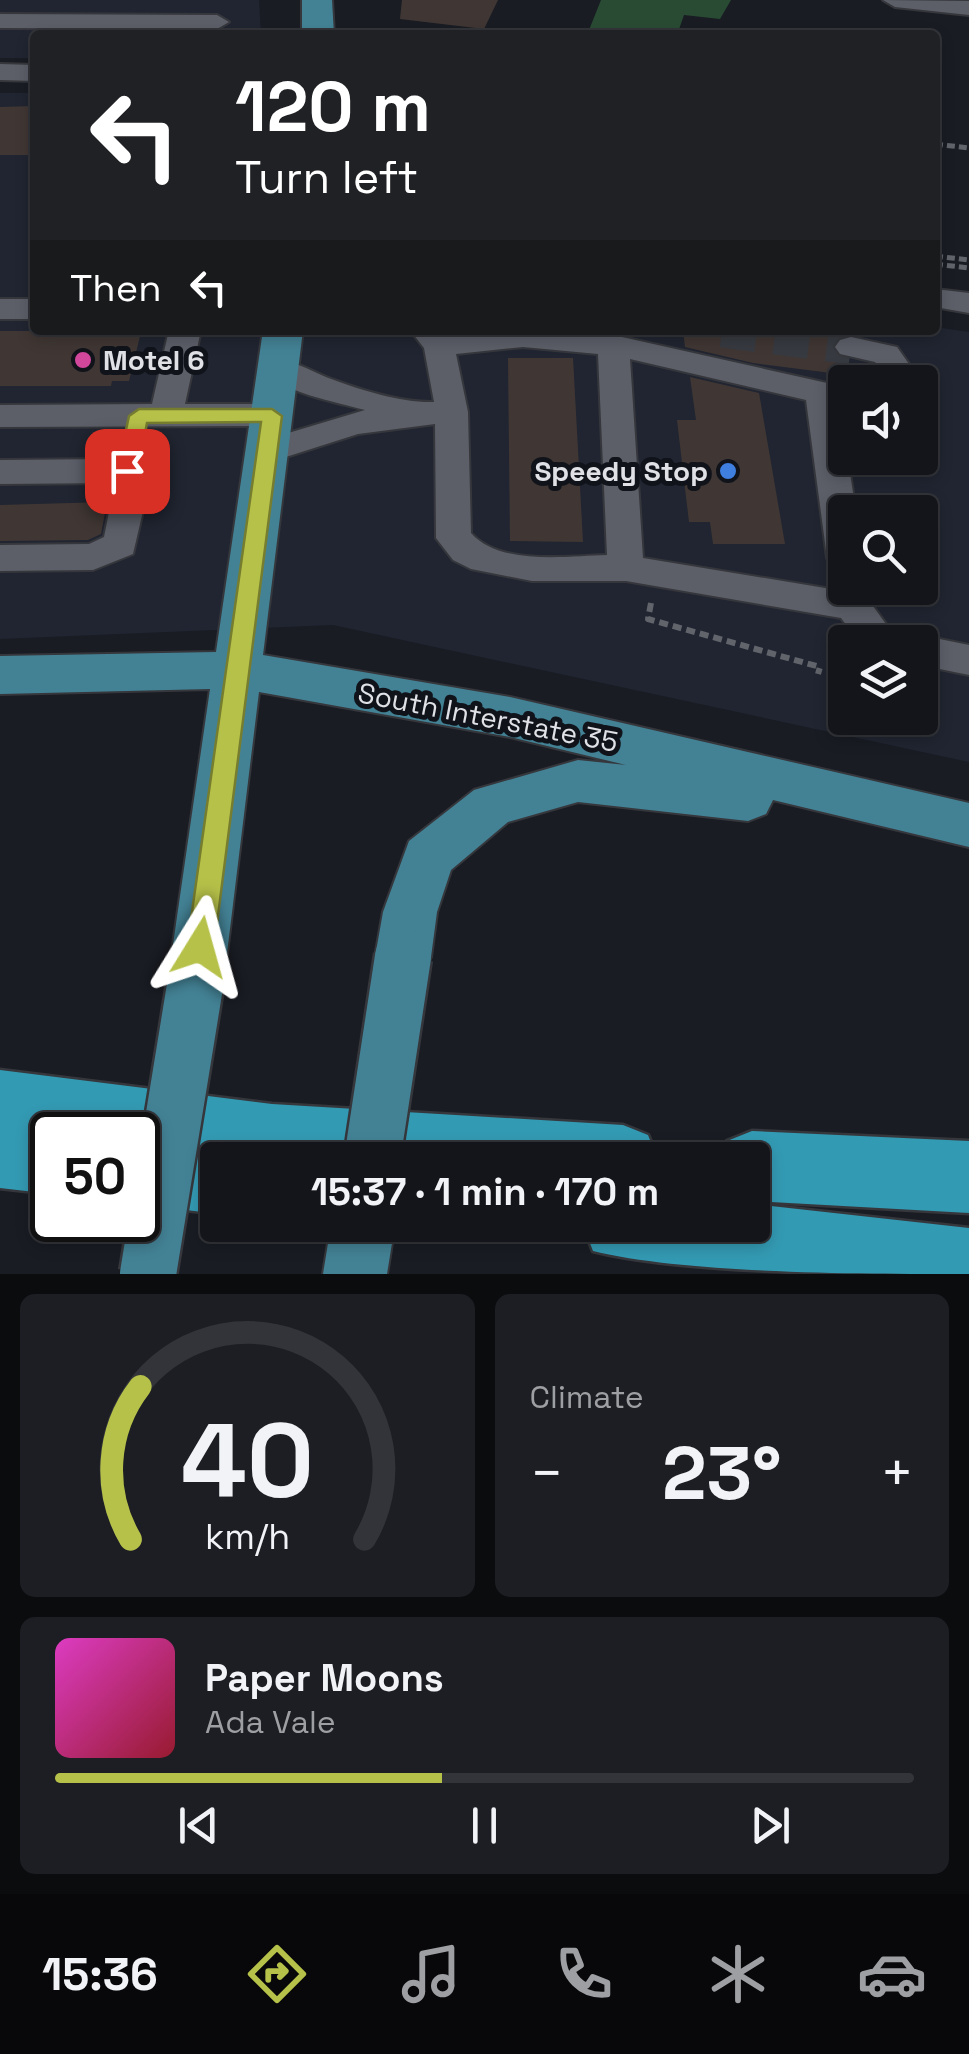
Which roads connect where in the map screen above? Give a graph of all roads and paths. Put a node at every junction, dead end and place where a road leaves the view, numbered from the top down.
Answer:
1 (317, 0) edge
2 (895, 0) edge
3 (969, 8) edge
4 (218, 19) edge
5 (0, 21) edge
6 (318, 30) edge
7 (0, 72) edge
8 (30, 73) edge
9 (940, 145) edge
10 (969, 148) edge
11 (940, 257) edge
12 (969, 260) edge
13 (940, 265) edge
14 (969, 268) edge
15 (940, 299) edge
16 (969, 303) edge
17 (0, 309) edge
18 (30, 309) edge
19 (183, 335) edge
20 (433, 338) edge
21 (613, 345) junction
22 (851, 347) tunnel mouth
23 (280, 350) edge
24 (894, 365) edge
25 (828, 396) edge
26 (452, 412) junction
27 (414, 413) junction
28 (0, 416) edge
29 (153, 416) junction
30 (270, 433) junction
31 (127, 471) junction
32 (0, 472) edge
33 (0, 558) edge
34 (642, 571) junction
35 (828, 593) edge
36 (938, 654) edge
37 (969, 660) edge
38 (240, 670) junction
39 (0, 674) edge
40 (818, 674) dead end
41 (957, 822) edge
42 (0, 1102) edge
43 (336, 1142) edge
44 (375, 1142) edge
45 (0, 1153) edge
46 (30, 1156) edge
47 (770, 1167) edge
48 (160, 1171) edge
49 (200, 1176) edge
50 (969, 1177) edge
51 (360, 1242) edge
52 (768, 1242) edge
53 (969, 1265) edge
54 (148, 1274) edge
55 (355, 1274) edge

1 - 6 main road
2 - 3 street
4 - 5 street
7 - 8 street
9 - 10 path
11 - 12 path
13 - 14 path
15 - 16 street
17 - 18 street
19 - 29 street
20 - 21 street
20 - 26 street
21 - 25 street
21 - 34 street
22 - 24 street
23 - 27 street
23 - 30 main road
26 - 27 street
26 - 34 street
27 - 30 street
28 - 29 street
29 - 30 street
29 - 31 street
30 - 38 main road
31 - 32 street
31 - 33 street
34 - 35 street
34 - 40 path
36 - 37 street
38 - 39 main road, South Interstate 35
38 - 41 main road, South Interstate 35
38 - 54 main road, bridge
41 - 44 main road, bridge
42 - 43 highway
45 - 46 highway
47 - 50 highway
48 - 49 highway
51 - 55 main road
52 - 53 highway

